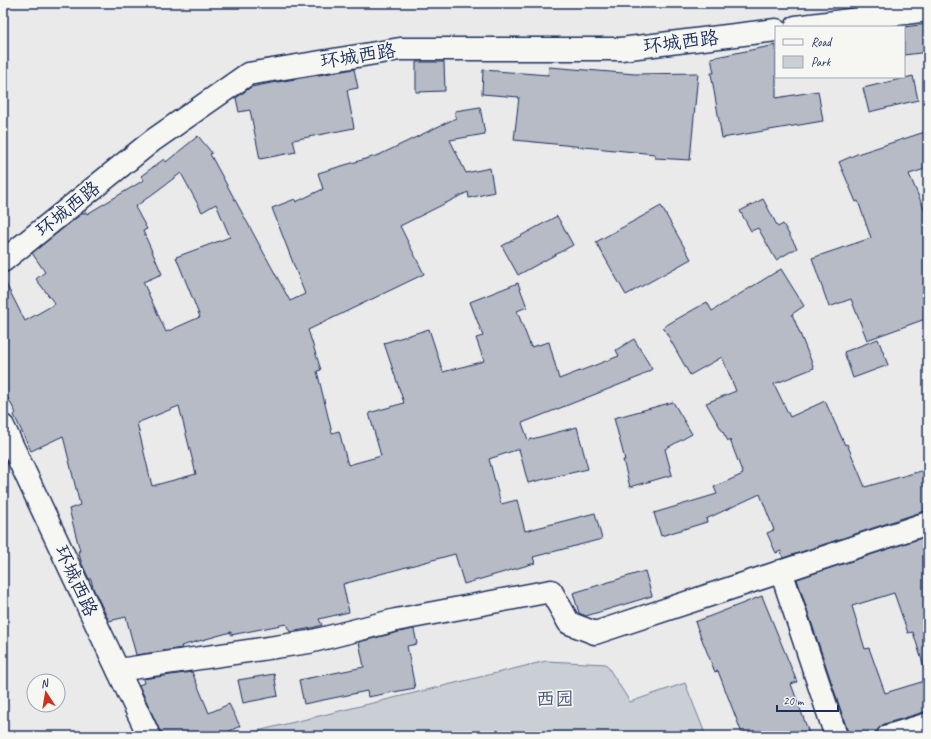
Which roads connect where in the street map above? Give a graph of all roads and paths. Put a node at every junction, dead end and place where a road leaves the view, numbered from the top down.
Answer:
1 (928, 10) edge
2 (804, 26) edge
3 (775, 30) edge
4 (3, 261) edge
5 (3, 426) edge
6 (928, 523) edge
7 (781, 571) junction
8 (118, 670) junction
9 (928, 724) edge
10 (149, 736) edge
11 (836, 736) edge
12 (888, 736) edge

1 - 2 street
3 - 4 street, 环城西路
5 - 8 street, 环城西路
6 - 7 street
7 - 8 street
7 - 11 street
8 - 10 street, 环城西路
9 - 12 street

